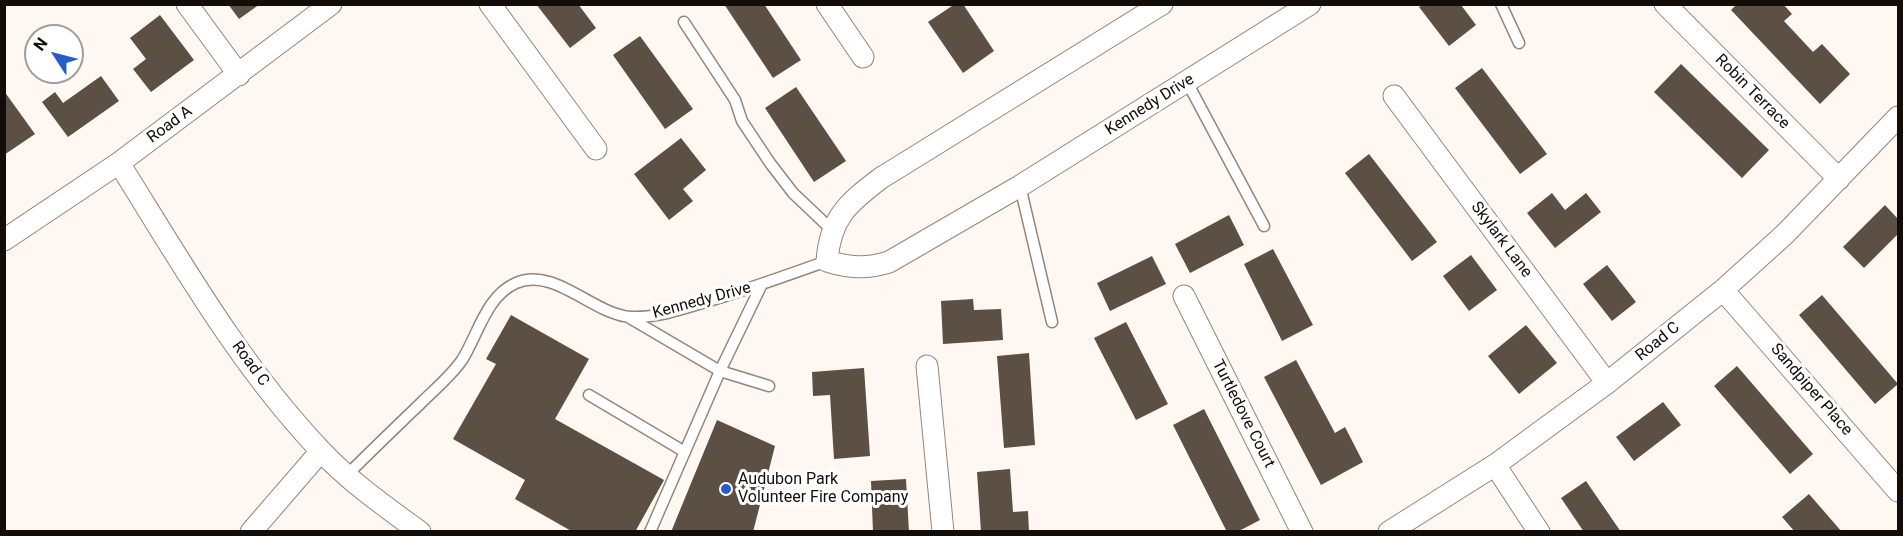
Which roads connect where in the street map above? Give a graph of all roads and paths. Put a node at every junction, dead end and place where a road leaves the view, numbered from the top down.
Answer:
1 (187, 4) edge
2 (331, 4) edge
3 (490, 4) edge
4 (827, 4) edge
5 (1162, 4) edge
6 (1310, 4) edge
7 (1501, 4) edge
8 (1665, 4) edge
9 (684, 21) dead end
10 (1518, 43) dead end
11 (863, 57) dead end
12 (239, 75) junction
13 (1187, 82) junction
14 (1394, 96) dead end
15 (1899, 117) edge
16 (596, 149) dead end
17 (119, 163) junction
18 (1839, 179) junction
19 (1020, 186) junction
20 (1264, 226) dead end
21 (832, 230) junction
22 (4, 240) edge
23 (826, 261) junction
24 (762, 284) junction
25 (1723, 290) junction
26 (1184, 296) dead end
27 (627, 316) junction
28 (1052, 322) dead end
29 (927, 366) dead end
30 (720, 371) junction
31 (1608, 383) junction
32 (769, 386) dead end
33 (589, 395) dead end
34 (321, 452) junction
35 (685, 452) junction
36 (1495, 465) junction
37 (346, 476) junction
38 (1899, 491) edge
39 (251, 531) edge
40 (420, 531) edge
41 (650, 531) edge
42 (943, 531) edge
43 (1302, 531) edge
44 (1389, 531) edge
45 (1539, 531) edge

1 - 12 street
2 - 12 street, Road A
3 - 16 street
4 - 11 street
5 - 21 street
6 - 13 street, Kennedy Drive
7 - 10 lane
8 - 18 street, Robin Terrace
9 - 21 lane
12 - 17 street, Road A
13 - 19 street, Kennedy Drive
13 - 20 lane
14 - 31 street, Skylark Lane
15 - 18 street, Road C
17 - 22 street, Road A
17 - 34 street, Road C
18 - 25 street, Road C
19 - 23 street, Kennedy Drive
19 - 28 lane
21 - 23 street
23 - 24 lane, Kennedy Drive
24 - 27 lane, Kennedy Drive
24 - 30 lane
25 - 31 street, Road C
25 - 38 street, Sandpiper Place
26 - 43 street, Turtledove Court
27 - 30 lane
27 - 37 lane, Kennedy Drive
29 - 42 street
30 - 32 lane
30 - 35 lane
31 - 36 street, Road C
33 - 35 lane
34 - 37 street, Road C
34 - 39 street
35 - 41 lane
36 - 44 street, Road C
36 - 45 street
37 - 40 street, Road C

